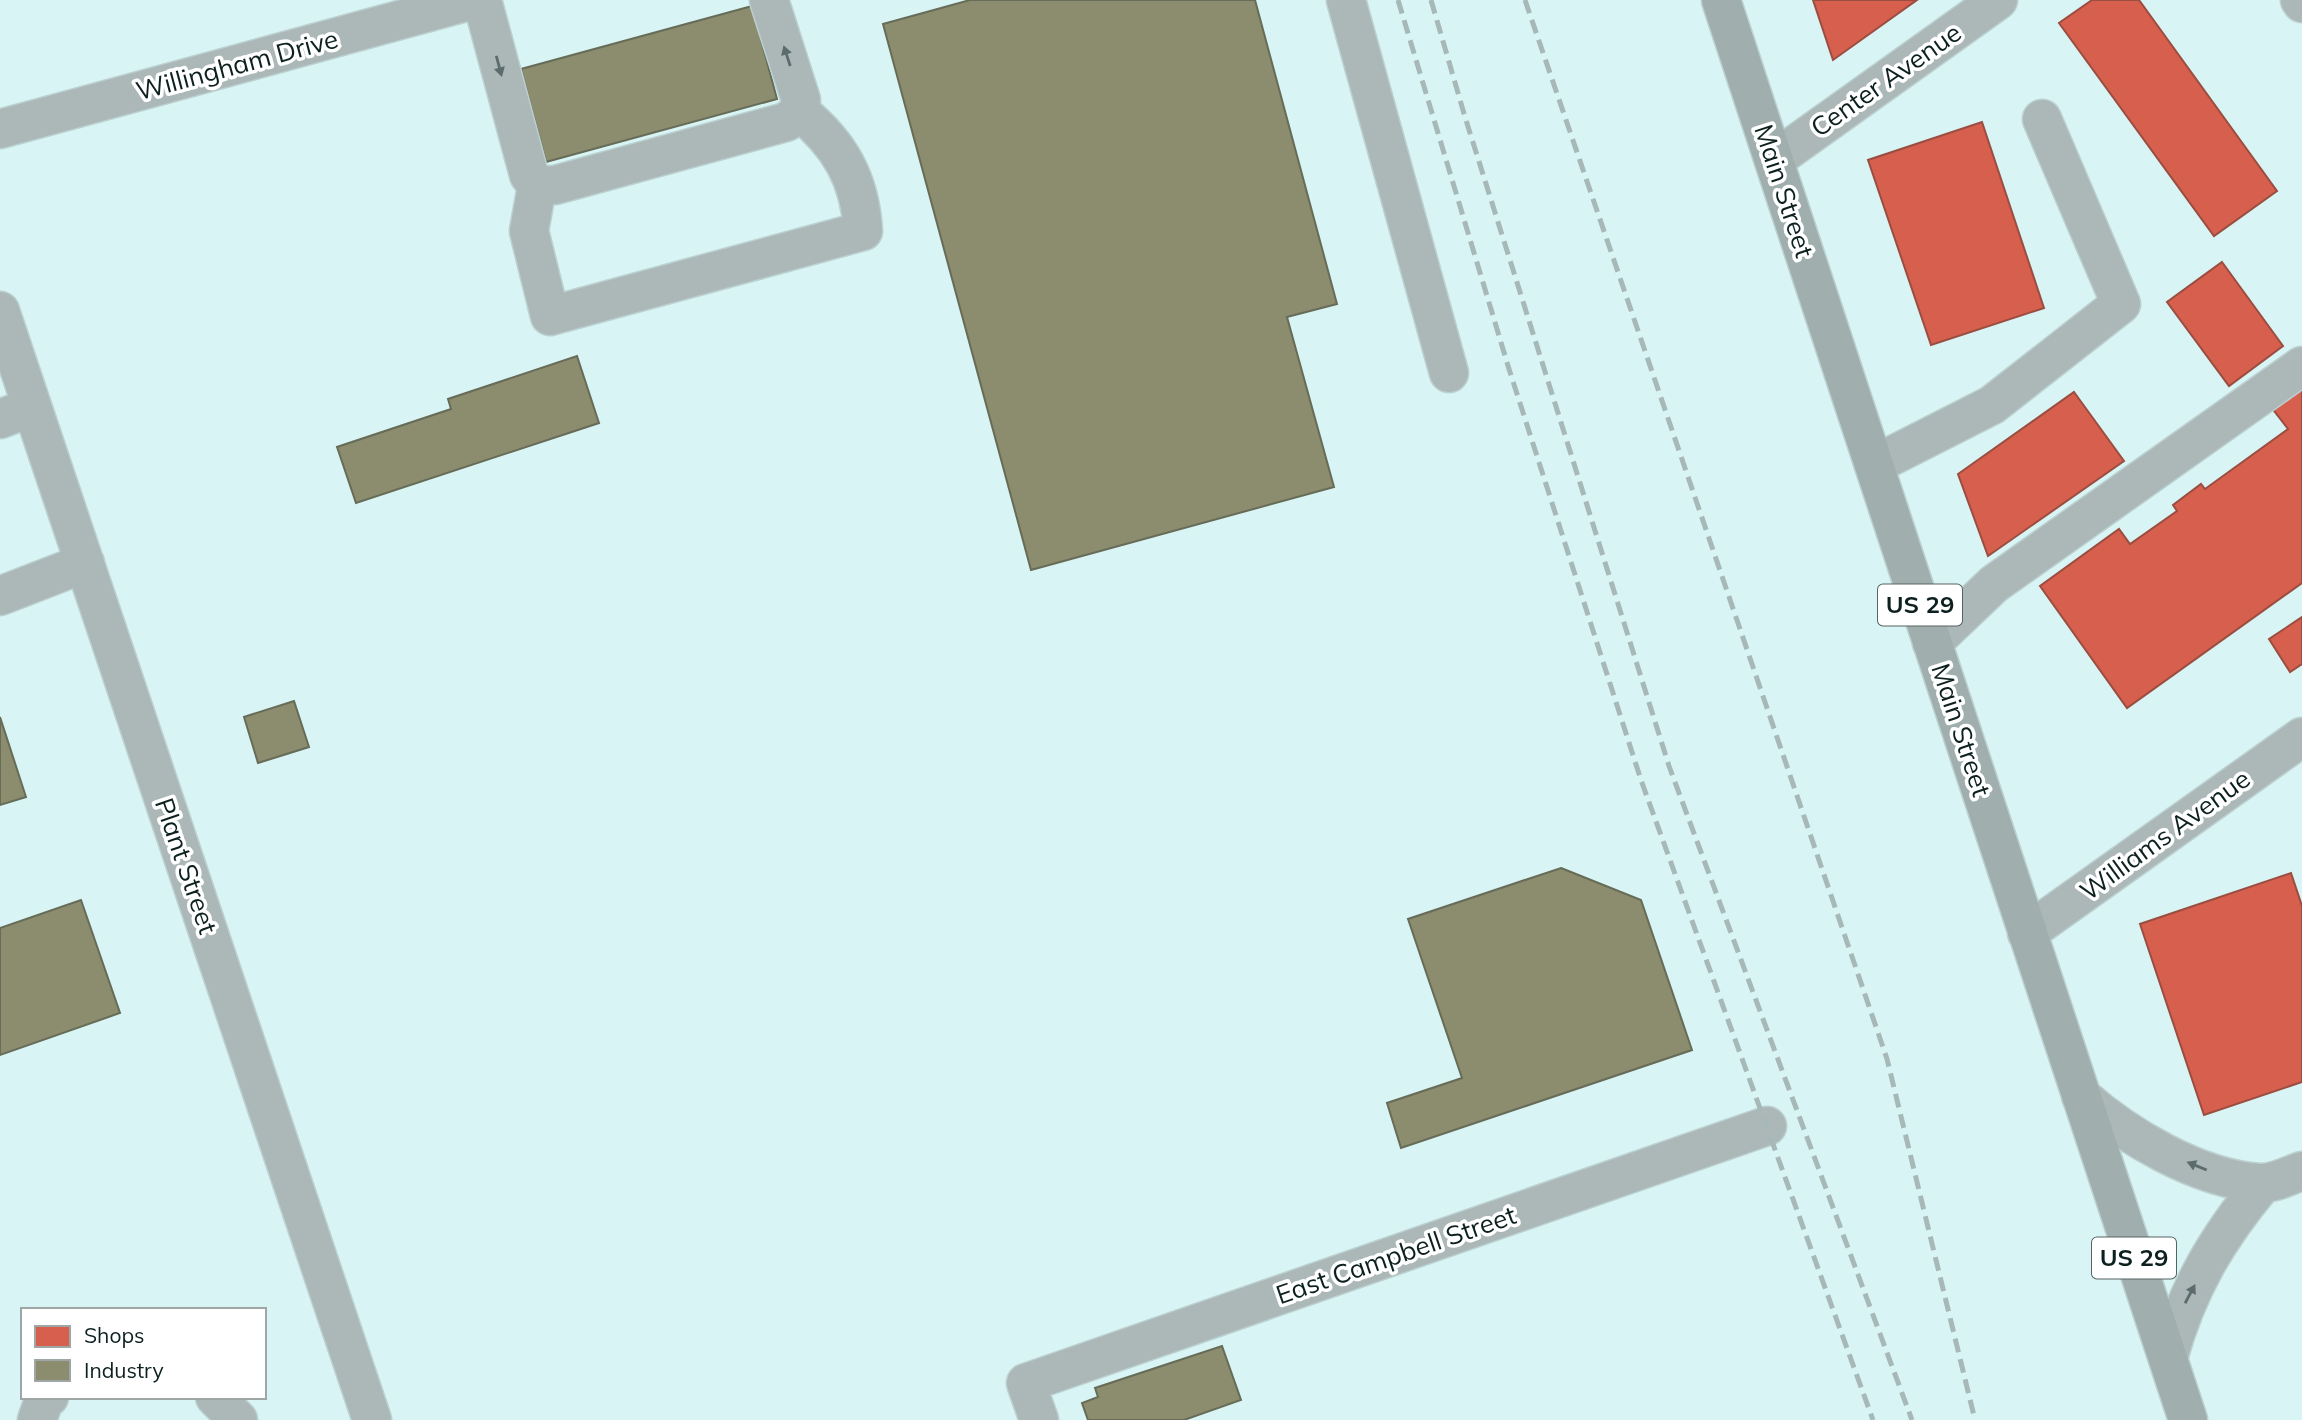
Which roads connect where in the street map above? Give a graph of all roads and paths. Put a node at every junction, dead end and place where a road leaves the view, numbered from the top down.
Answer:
1 (473, 0) edge
2 (482, 0) edge
3 (769, 0) edge
4 (1346, 0) edge
5 (1721, 0) edge
6 (1998, 0) edge
7 (800, 112) junction
8 (2042, 119) dead end
9 (0, 129) edge
10 (1774, 160) junction
11 (537, 186) junction
12 (0, 311) edge
13 (2302, 366) edge
14 (1449, 373) dead end
15 (16, 413) edge
16 (1874, 465) junction
17 (85, 563) junction
18 (0, 596) edge
19 (1932, 643) junction
20 (2302, 737) edge
21 (2027, 933) junction
22 (2081, 1096) junction
23 (1767, 1126) dead end
24 (2302, 1171) edge
25 (2263, 1183) junction
26 (2168, 1358) junction
27 (46, 1399) edge
28 (217, 1399) edge
29 (37, 1420) edge
30 (238, 1420) edge
31 (372, 1420) edge
32 (1039, 1420) edge
33 (2188, 1420) edge

1 - 9 street, Willingham Drive
2 -> 11 street
7 -> 3 street
4 - 14 street
5 - 10 main road, Main Street / US 29
6 - 10 street, Center Avenue
7 - 11 street
7 - 11 street
8 - 16 street
10 - 16 main road, Main Street / US 29
12 - 15 street, Plant Street
13 - 19 street
15 - 17 street, Plant Street
16 - 19 main road, Main Street / US 29
17 - 18 street
17 - 31 street, Plant Street
19 - 21 main road, Main Street / US 29
20 - 21 street, Williams Avenue
21 - 22 main road, Main Street / US 29
25 -> 22 street
22 - 26 main road, Main Street / US 29
23 - 32 street, East Campbell Street
24 - 25 street
26 -> 25 street
26 - 33 main road, Main Street / US 29
27 - 29 street
28 - 30 street

